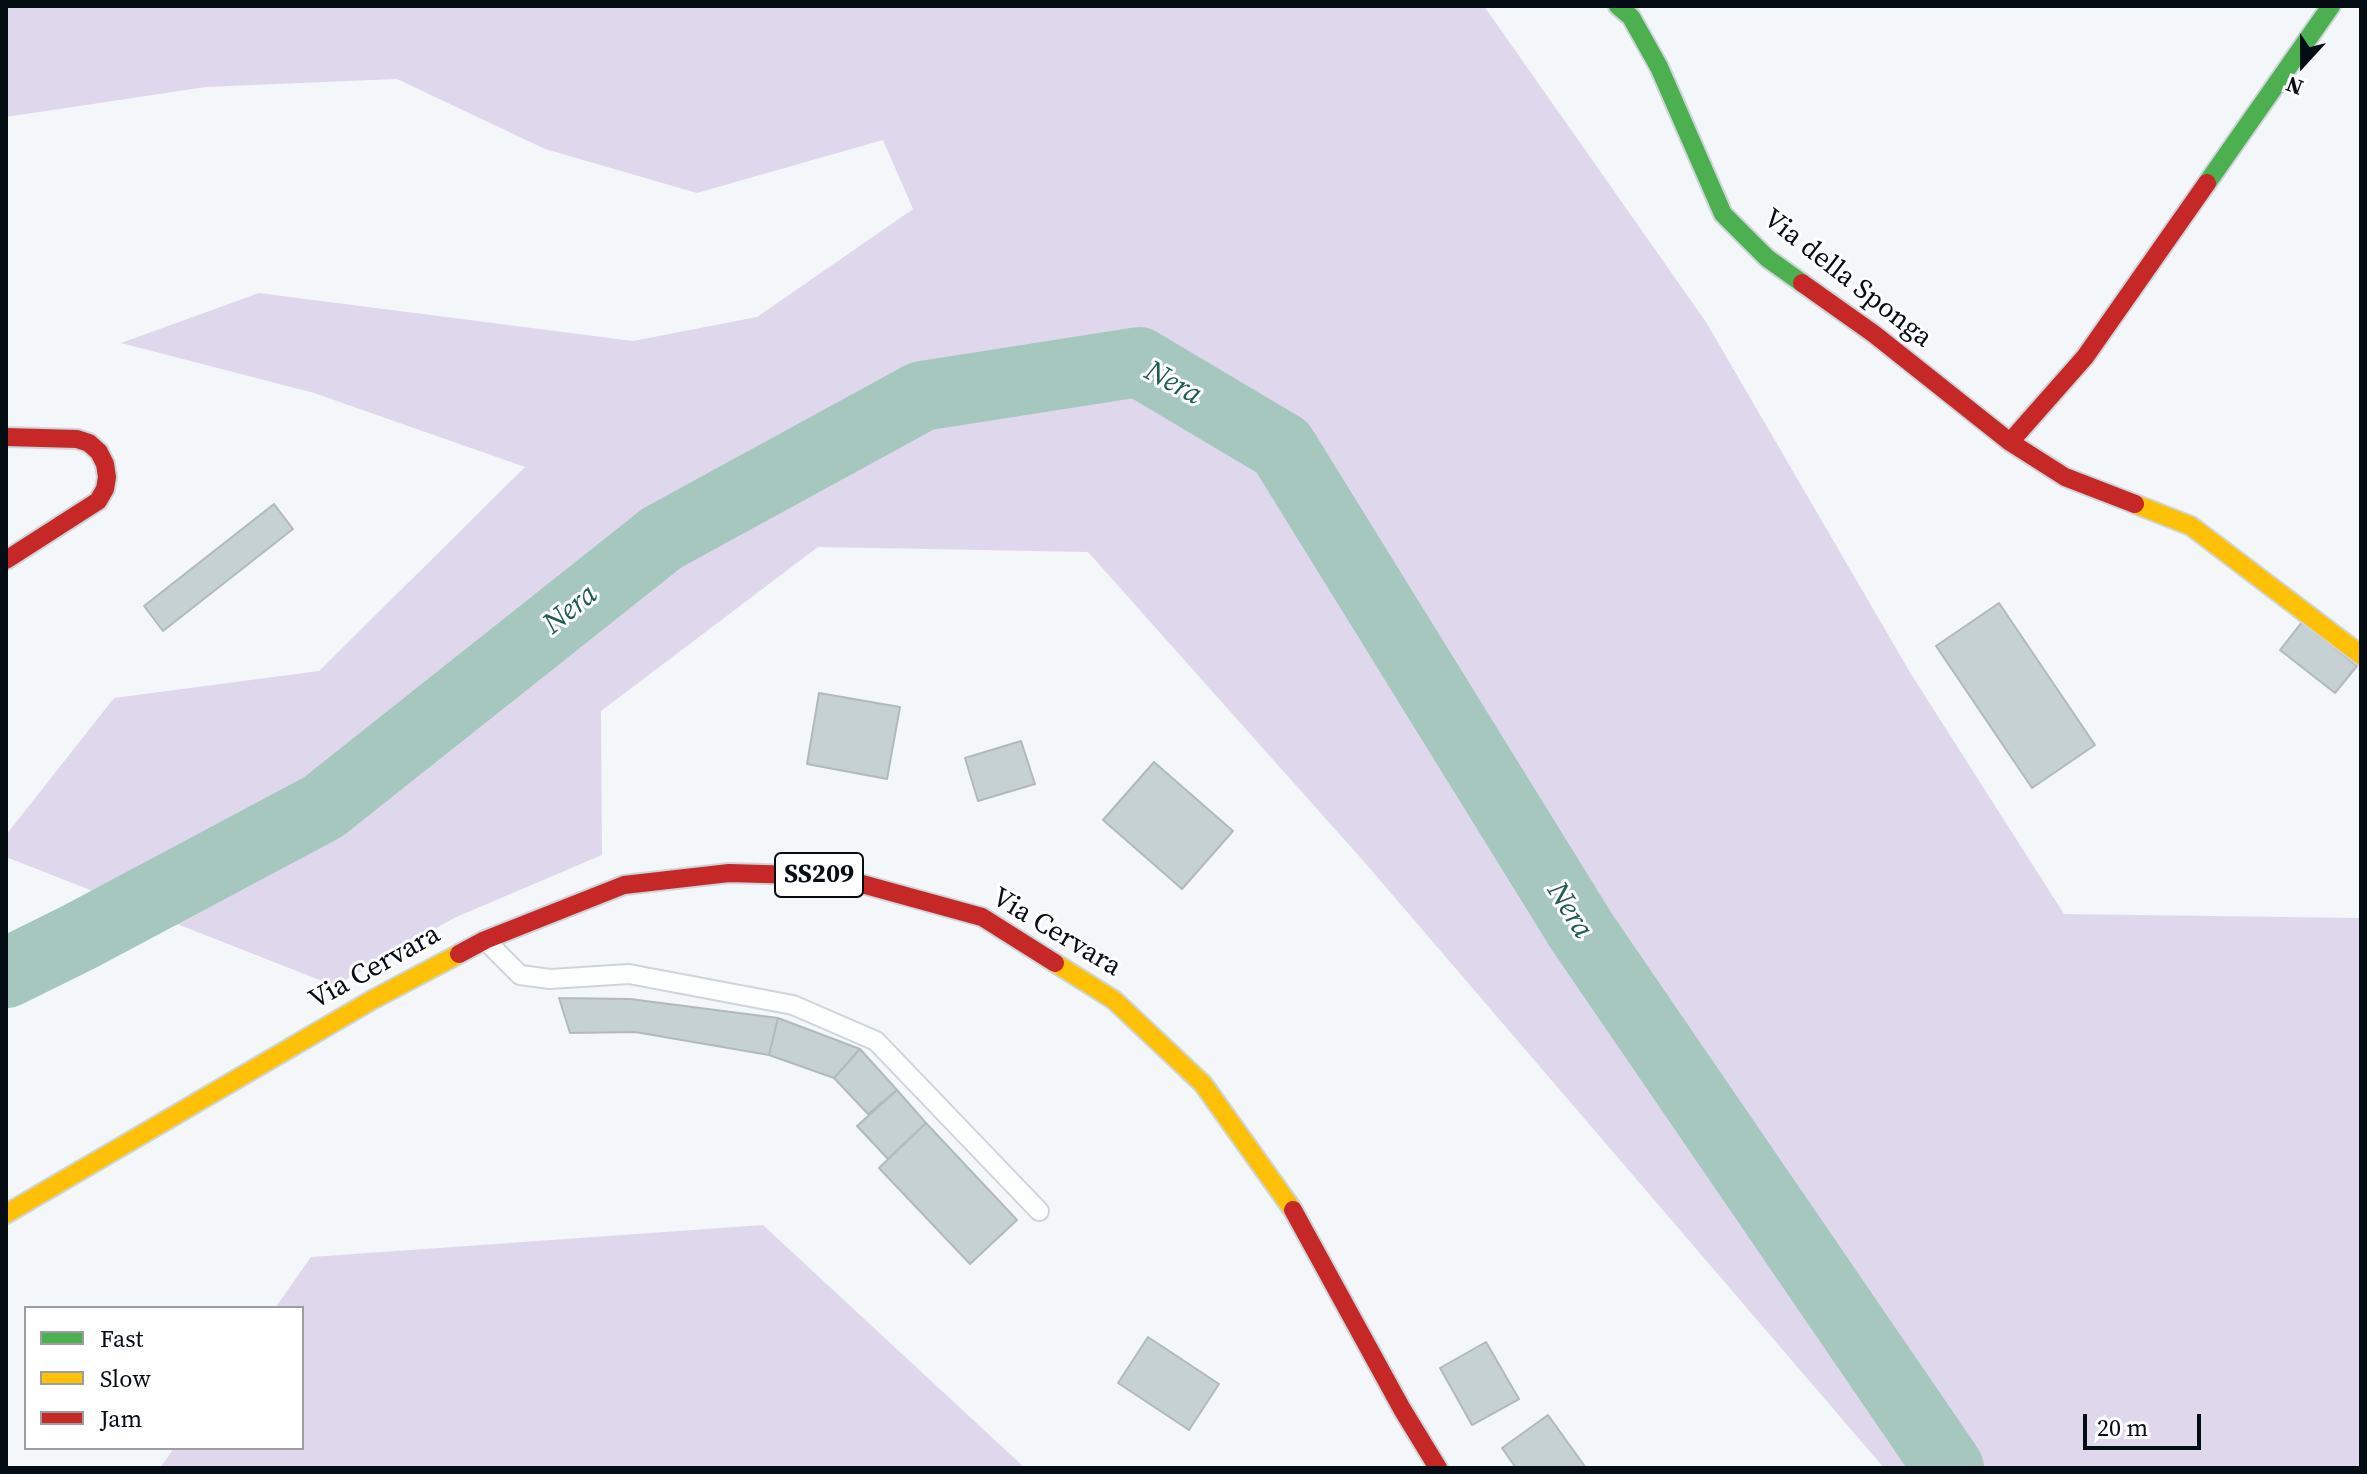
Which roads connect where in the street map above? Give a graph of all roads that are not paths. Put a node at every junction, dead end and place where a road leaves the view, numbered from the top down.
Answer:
1 (1618, 6) edge
2 (2331, 6) edge
3 (6, 437) edge
4 (2010, 442) junction
5 (6, 560) edge
6 (2361, 655) edge
7 (485, 940) junction
8 (1039, 1211) dead end
9 (6, 1214) edge
10 (1438, 1468) edge

1 - 4 street, Via della Sponga
2 - 4 street
3 - 5 street
4 - 6 street, Via della Sponga
7 - 8 lane
7 - 9 street, Via Cervara / SS209
7 - 10 street, Via Cervara / SS209

